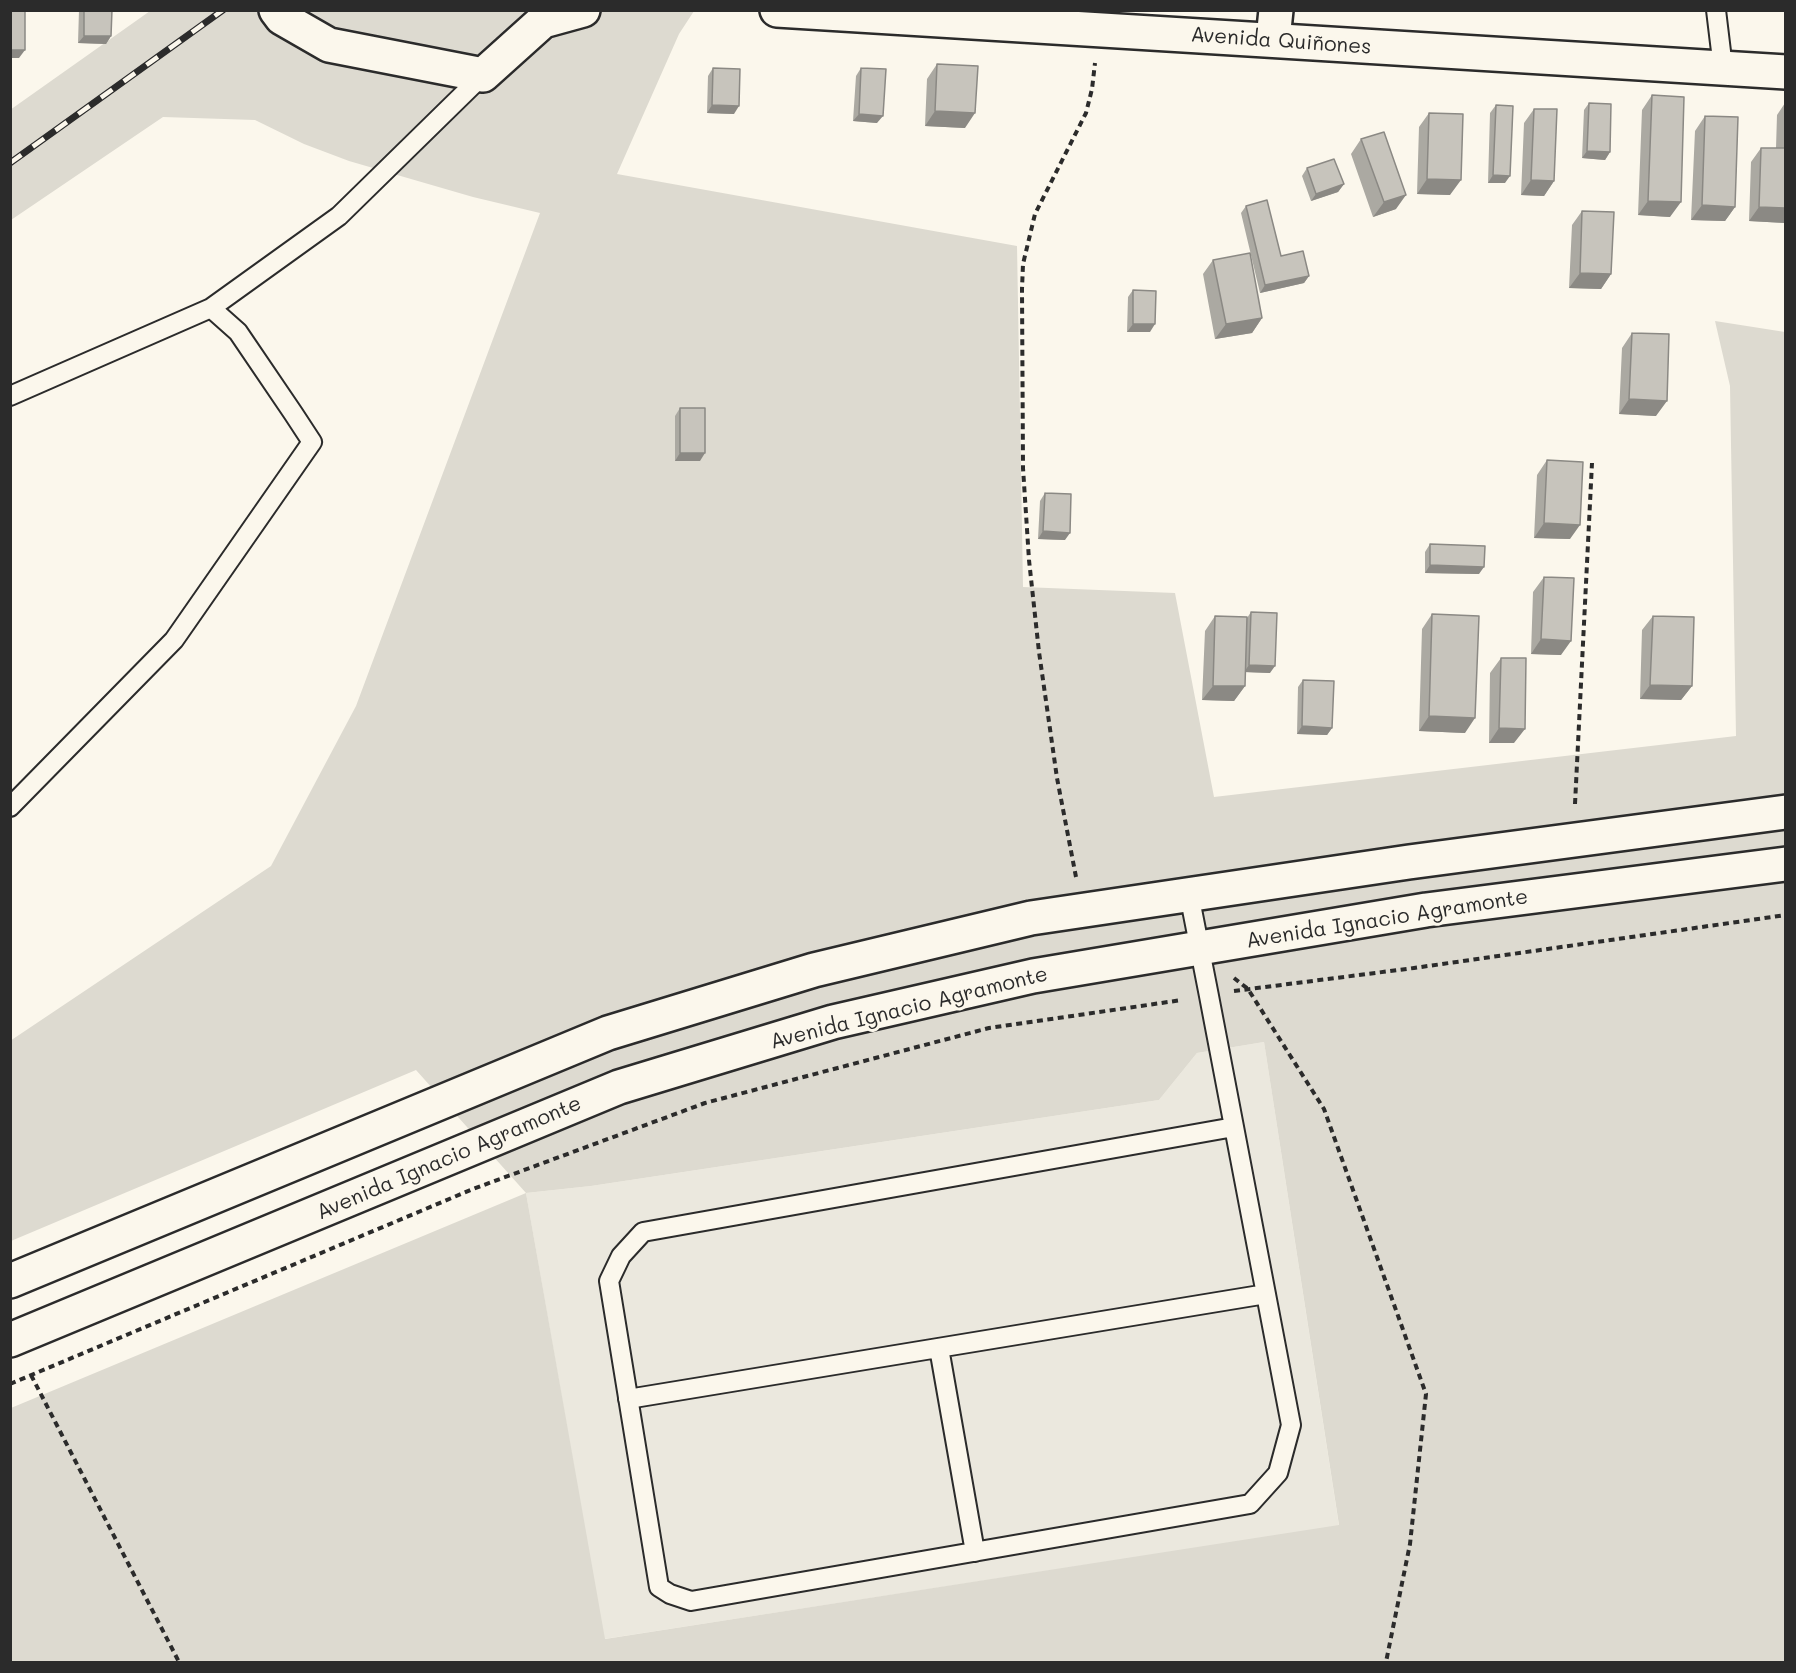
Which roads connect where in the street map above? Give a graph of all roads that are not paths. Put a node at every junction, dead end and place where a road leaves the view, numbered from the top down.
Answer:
1 (276, 10) edge
2 (583, 10) edge
3 (777, 10) edge
4 (1716, 10) edge
5 (1274, 25) edge
6 (1723, 68) junction
7 (1785, 72) edge
8 (483, 75) junction
9 (211, 308) junction
10 (10, 396) edge
11 (10, 807) edge
12 (1785, 812) edge
13 (1785, 864) edge
14 (1189, 894) junction
15 (1199, 948) junction
16 (1234, 1127) junction
17 (10, 1281) edge
18 (1266, 1294) junction
19 (12, 1340) edge
20 (939, 1348) junction
21 (628, 1399) junction
22 (975, 1552) junction

1 - 8 main road
2 - 8 main road
3 - 5 main road, Avenida Quiñones
4 - 6 lane
5 - 6 main road, Avenida Quiñones
6 - 7 main road, Avenida Quiñones
8 - 9 lane
9 - 10 lane
9 - 11 lane
12 - 14 main road
13 - 15 main road, Avenida Ignacio Agramonte
14 - 15 lane
14 - 17 main road
15 - 16 lane
15 - 19 main road, Avenida Ignacio Agramonte
16 - 18 lane
16 - 21 lane
18 - 20 lane
18 - 22 lane
20 - 21 lane
20 - 22 lane
21 - 22 lane

